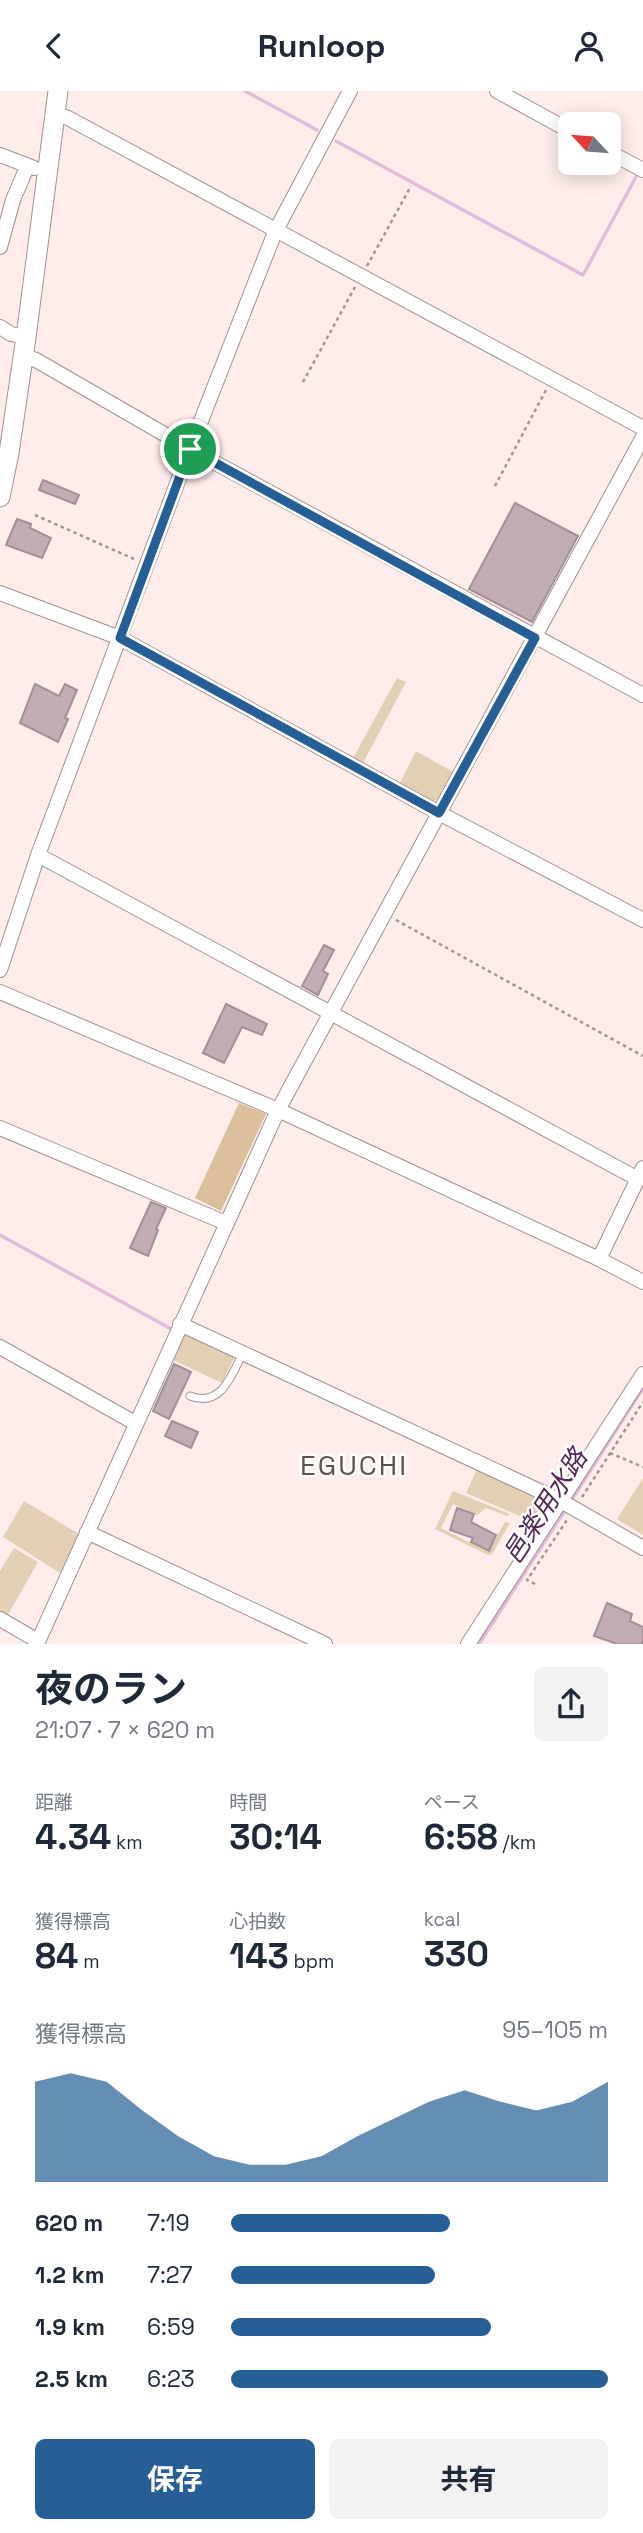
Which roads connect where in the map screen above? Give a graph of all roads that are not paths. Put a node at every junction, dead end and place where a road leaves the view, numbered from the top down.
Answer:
1 (58, 91) edge
2 (350, 91) edge
3 (496, 91) edge
4 (55, 114) junction
5 (558, 125) edge
6 (0, 155) edge
7 (621, 158) edge
8 (27, 167) junction
9 (48, 170) junction
10 (643, 170) edge
11 (275, 232) junction
12 (0, 247) edge
13 (0, 327) edge
14 (25, 346) junction
15 (643, 428) edge
16 (643, 437) edge
17 (190, 449) junction
18 (0, 497) edge
19 (0, 593) edge
20 (120, 638) junction
21 (535, 638) junction
22 (643, 695) edge
23 (439, 813) junction
24 (38, 855) junction
25 (643, 920) edge
26 (0, 970) edge
27 (0, 992) edge
28 (329, 1012) junction
29 (278, 1110) junction
30 (0, 1128) edge
31 (640, 1173) edge
32 (226, 1223) junction
33 (599, 1259) junction
34 (643, 1282) edge
35 (180, 1324) junction
36 (0, 1347) edge
37 (243, 1353) junction
38 (643, 1374) edge
39 (190, 1396) dead end
40 (135, 1423) junction
41 (568, 1504) junction
42 (87, 1532) junction
43 (643, 1548) edge
44 (0, 1619) edge
45 (38, 1642) edge
46 (325, 1644) edge
47 (468, 1644) edge

1 - 4 main road
2 - 11 street
3 - 5 street
4 - 9 main road
4 - 11 street
6 - 8 street
7 - 10 street
8 - 9 street
8 - 12 street
9 - 14 main road
11 - 15 street
11 - 17 street
13 - 14 street
14 - 17 street
14 - 18 main road
16 - 21 street
17 - 20 street
17 - 21 street
19 - 20 street
20 - 23 street
20 - 24 street
21 - 22 street
21 - 23 street
23 - 25 street
23 - 28 street
24 - 26 street
24 - 28 street
27 - 29 street
28 - 29 street
28 - 31 street
29 - 32 street
29 - 33 street
30 - 32 street
31 - 33 street
32 - 35 street
33 - 34 street
35 - 37 street
35 - 40 street
36 - 40 street
37 - 39 lane
37 - 41 street
38 - 41 street
40 - 42 street
41 - 43 street
41 - 47 street
42 - 45 street
42 - 46 street
44 - 45 street

